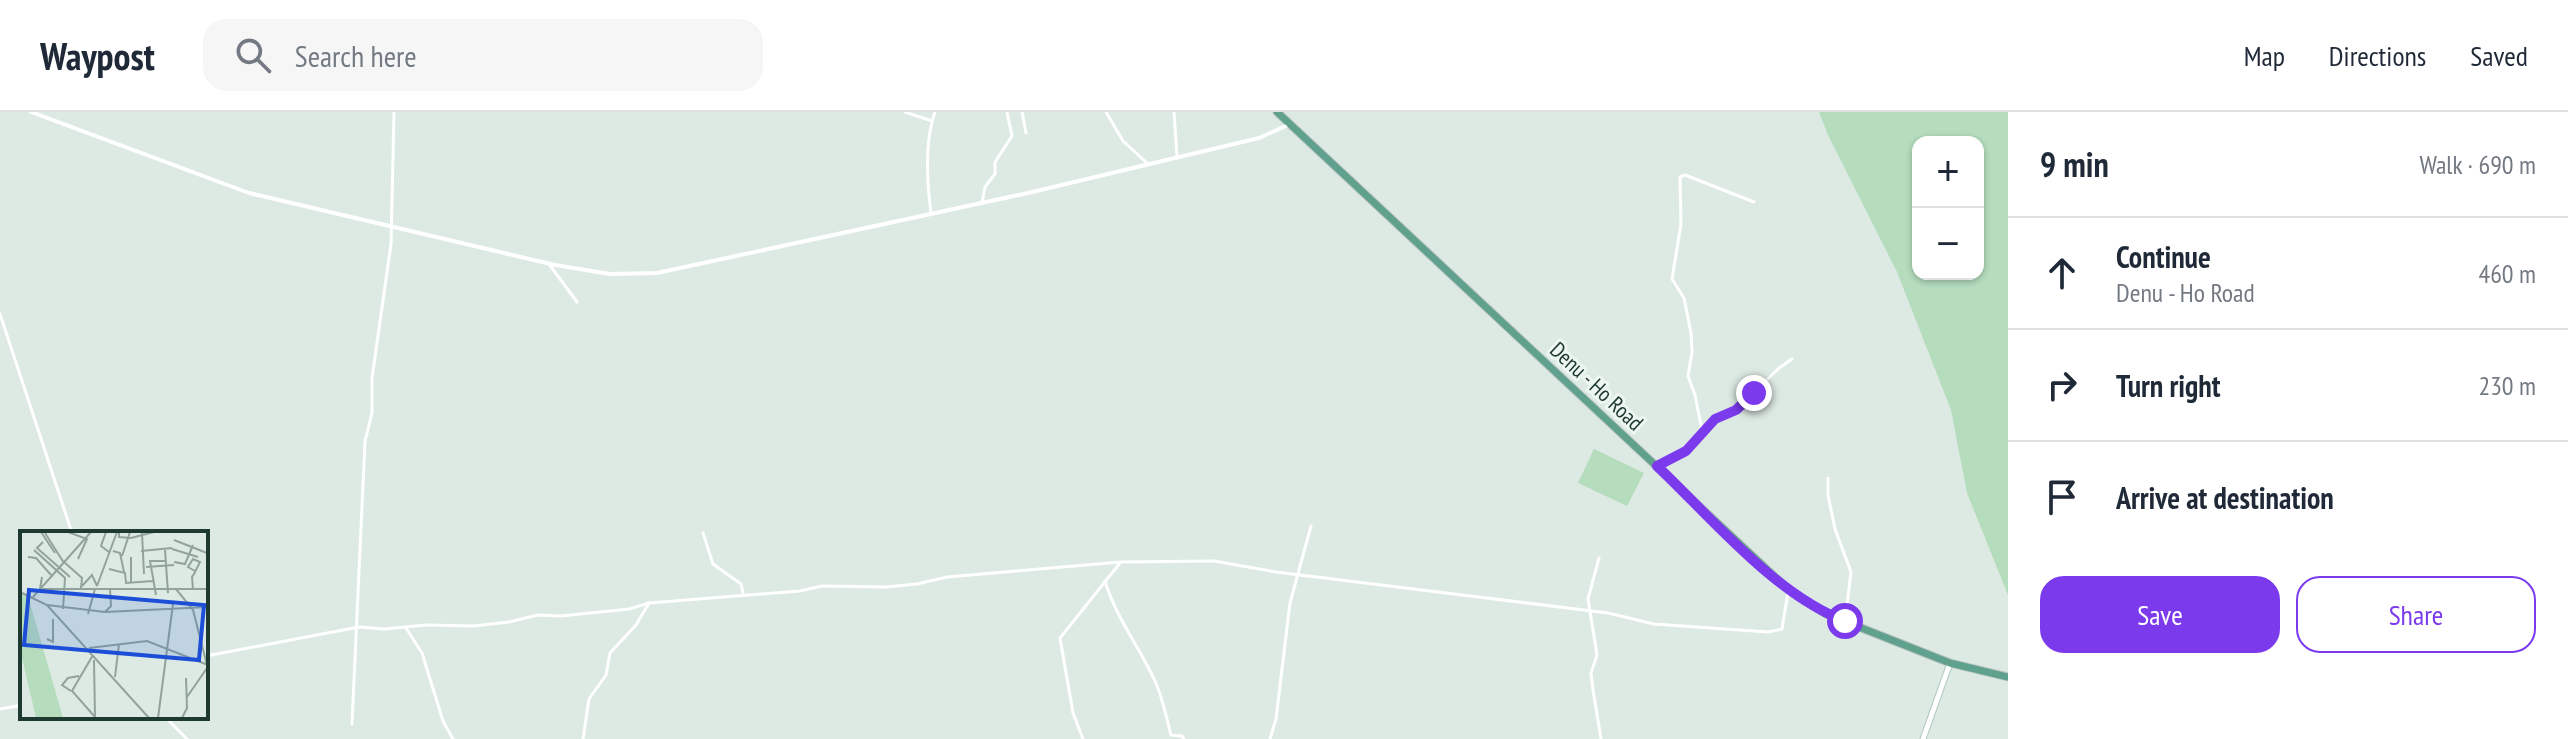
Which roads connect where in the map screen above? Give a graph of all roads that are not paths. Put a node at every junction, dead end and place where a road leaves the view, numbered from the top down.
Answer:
1 (31, 112) edge
2 (394, 112) edge
3 (905, 112) edge
4 (935, 112) edge
5 (1007, 112) edge
6 (1022, 112) edge
7 (1106, 112) edge
8 (1174, 112) edge
9 (1277, 112) edge
10 (932, 121) junction
11 (1290, 124) junction
12 (1026, 133) dead end
13 (1177, 156) junction
14 (1147, 163) junction
15 (1754, 202) dead end
16 (982, 203) junction
17 (931, 213) junction
18 (392, 228) junction
19 (549, 264) junction
20 (577, 302) dead end
21 (0, 314) edge
22 (1792, 359) dead end
23 (1702, 430) junction
24 (1657, 466) junction
25 (1828, 478) dead end
26 (1311, 526) dead end
27 (71, 531) edge
28 (703, 533) dead end
29 (1599, 558) dead end
30 (1121, 562) junction
31 (1298, 575) junction
32 (1105, 581) junction
33 (1788, 589) junction
34 (744, 594) junction
35 (649, 603) junction
36 (1590, 610) junction
37 (1845, 621) junction
38 (356, 628) junction
39 (406, 628) junction
40 (208, 656) edge
41 (1950, 663) junction
42 (2008, 677) edge
43 (20, 705) edge
44 (0, 709) edge
45 (167, 719) edge
46 (352, 724) dead end
47 (187, 739) edge
48 (453, 739) edge
49 (583, 739) edge
50 (1083, 739) edge
51 (1184, 739) edge
52 (1270, 739) edge
53 (1601, 739) edge
54 (1923, 739) edge

1 - 18 street
2 - 18 street
3 - 10 street
4 - 10 street
5 - 16 street
6 - 12 street
7 - 14 street
8 - 13 street
9 - 11 main road, Denu - Ho Road
10 - 17 street
11 - 13 street
11 - 24 main road, Denu - Ho Road
13 - 14 street
14 - 16 street
15 - 23 street
16 - 17 street
17 - 19 street
18 - 19 street
18 - 38 street
19 - 20 street
21 - 27 street
22 - 23 street
23 - 24 street
24 - 33 main road, Denu - Ho Road
25 - 37 street
26 - 31 street
28 - 34 street
29 - 36 street
30 - 31 street
30 - 32 street
30 - 34 street
31 - 36 street
31 - 52 street
32 - 50 street
32 - 51 street
33 - 36 street
33 - 37 main road, Denu - Ho Road
34 - 35 street
35 - 39 street
35 - 49 street
36 - 53 street
37 - 41 main road, Denu - Ho Road
38 - 39 street
38 - 40 street
38 - 46 street
39 - 48 street
41 - 42 main road, Denu - Ho Road
41 - 54 main road
43 - 44 street
45 - 47 street

